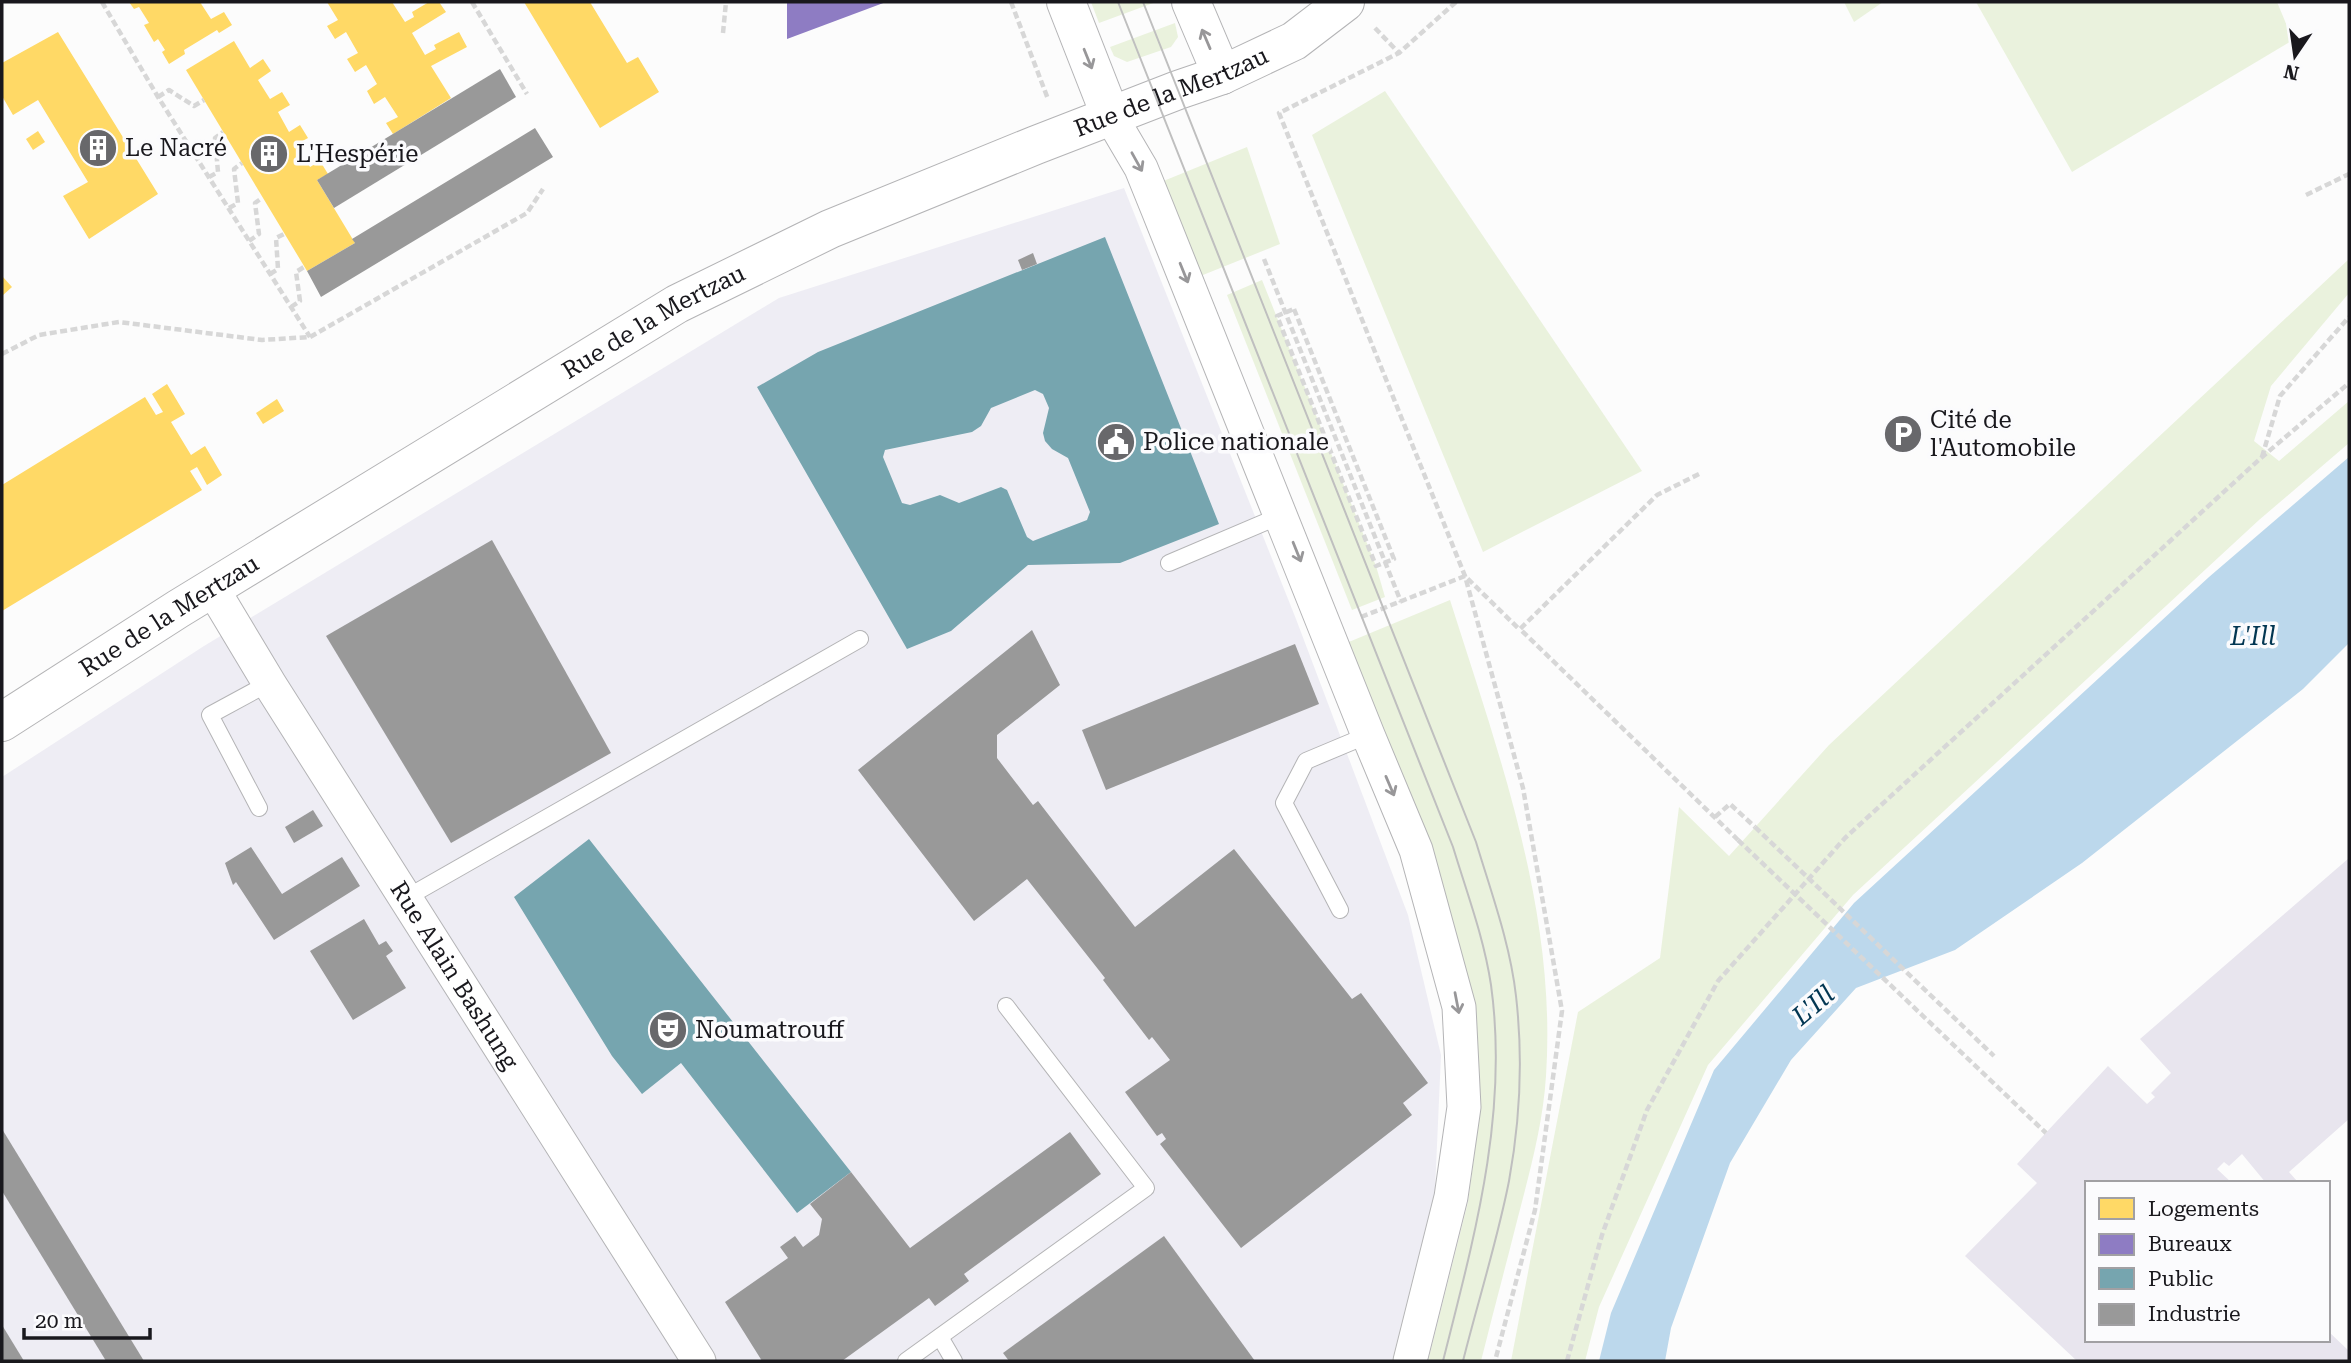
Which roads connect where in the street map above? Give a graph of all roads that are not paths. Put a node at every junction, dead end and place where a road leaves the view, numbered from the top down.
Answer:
1 (1066, 2) edge
2 (1191, 2) edge
3 (1345, 2) edge
4 (1222, 75) junction
5 (1111, 117) junction
6 (1282, 515) junction
7 (1169, 563) dead end
8 (212, 588) junction
9 (860, 639) dead end
10 (269, 683) junction
11 (2, 722) edge
12 (1368, 735) junction
13 (259, 808) dead end
14 (406, 898) junction
15 (1340, 910) dead end
16 (1006, 1006) dead end
17 (940, 1337) junction
18 (699, 1361) edge
19 (906, 1361) edge
20 (954, 1361) edge
21 (1410, 1361) edge

1 -> 5 main road
4 -> 2 main road
3 - 4 main road, Rue de la Mertzau
4 - 5 main road, Rue de la Mertzau
5 -> 6 street
5 - 8 main road, Rue de la Mertzau
6 - 7 lane
6 -> 12 street
8 - 10 street, Rue Alain Bashung
8 - 11 main road, Rue de la Mertzau
9 - 14 lane
10 - 13 lane
10 - 14 street, Rue Alain Bashung
12 - 15 lane
12 -> 21 street
14 - 18 street, Rue Alain Bashung
16 - 17 lane
17 - 19 lane
17 - 20 lane

